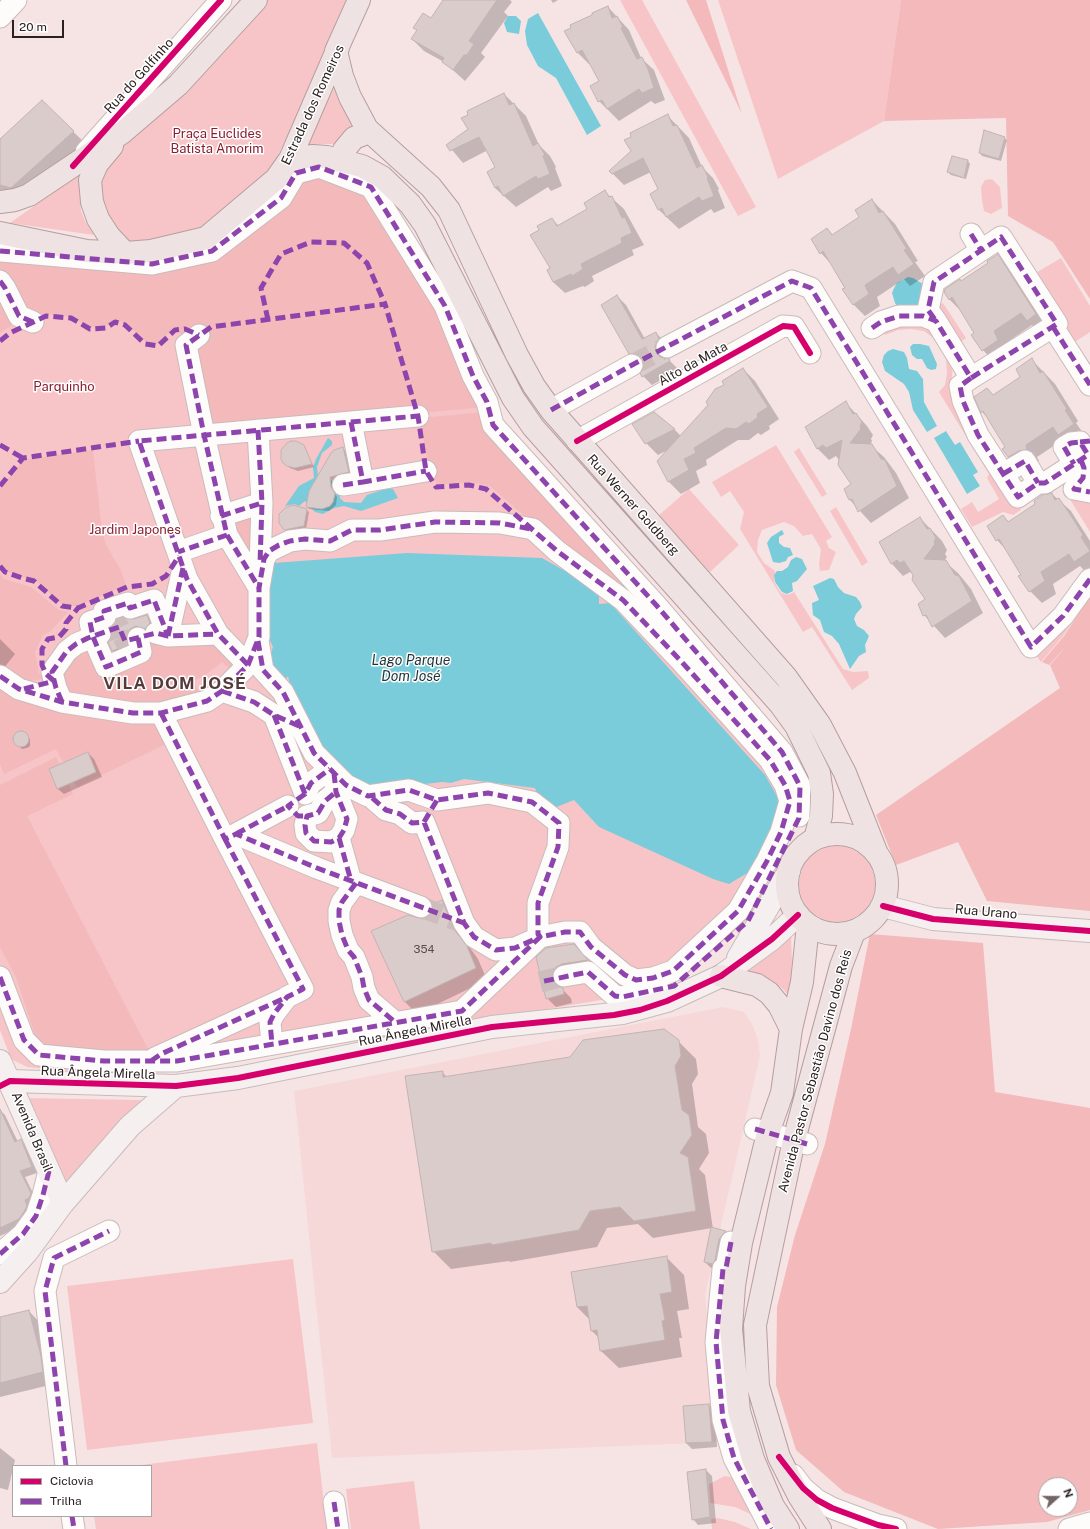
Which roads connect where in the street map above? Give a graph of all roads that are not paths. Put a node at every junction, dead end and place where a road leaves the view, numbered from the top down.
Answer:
1 (16, 0) edge
2 (221, 0) edge
3 (256, 0) edge
4 (359, 0) edge
5 (369, 0) edge
6 (0, 17) edge
7 (336, 51) junction
8 (123, 132) junction
9 (369, 132) junction
10 (290, 159) junction
11 (340, 159) junction
12 (73, 166) junction
13 (0, 202) edge
14 (0, 233) edge
15 (0, 251) edge
16 (125, 253) junction
17 (0, 282) edge
18 (936, 321) junction
19 (33, 322) dead end
20 (1053, 327) junction
21 (872, 328) dead end
22 (199, 335) dead end
23 (667, 347) tunnel mouth
24 (810, 353) dead end
25 (632, 365) tunnel mouth
26 (971, 378) junction
27 (1090, 385) edge
28 (551, 410) junction
29 (418, 416) dead end
30 (351, 422) junction
31 (258, 430) junction
32 (204, 435) junction
33 (578, 441) junction
34 (1081, 452) edge
35 (426, 471) dead end
36 (1090, 492) edge
37 (262, 503) junction
38 (224, 526) junction
39 (180, 560) junction
40 (1090, 579) edge
41 (259, 588) junction
42 (218, 634) junction
43 (97, 635) junction
44 (154, 636) junction
45 (258, 641) junction
46 (248, 665) junction
47 (0, 676) edge
48 (54, 681) junction
49 (19, 689) junction
50 (222, 691) junction
51 (62, 702) junction
52 (161, 712) junction
53 (274, 715) junction
54 (299, 726) junction
55 (333, 778) junction
56 (305, 794) junction
57 (370, 796) junction
58 (437, 800) junction
59 (288, 806) junction
60 (307, 816) junction
61 (424, 822) junction
62 (230, 837) junction
63 (339, 838) junction
64 (815, 839) junction
65 (877, 854) junction
66 (789, 871) junction
67 (354, 882) junction
68 (883, 906) junction
69 (422, 907) tunnel mouth
70 (803, 920) junction
71 (1090, 931) edge
72 (854, 932) junction
73 (540, 937) junction
74 (727, 971) junction
75 (564, 976) tunnel mouth
76 (0, 977) edge
77 (287, 997) junction
78 (396, 1023) junction
79 (791, 1029) junction
80 (272, 1044) junction
81 (0, 1061) edge
82 (151, 1061) junction
83 (5, 1084) edge
84 (176, 1086) junction
85 (762, 1131) junction
86 (800, 1142) junction
87 (49, 1171) junction
88 (63, 1203) junction
89 (109, 1230) dead end
90 (732, 1242) dead end
91 (0, 1254) edge
92 (0, 1282) edge
93 (778, 1457) junction
94 (66, 1465) edge
95 (334, 1502) dead end
96 (72, 1517) edge
97 (1090, 1523) edge
98 (74, 1529) edge
99 (338, 1529) edge
100 (771, 1529) edge
101 (788, 1529) edge
102 (820, 1529) edge
103 (896, 1529) edge
104 (1069, 1529) edge

1 - 6 street
2 - 12 street, Rua do Golfinho
3 - 8 main road
4 - 7 main road
5 - 7 main road, Estrada dos Romeiros
7 - 9 main road, Rua Werner Goldberg
7 - 10 main road, Estrada dos Romeiros
8 - 12 main road
8 - 16 main road
9 - 11 main road
9 - 28 main road, Rua Werner Goldberg
10 - 11 main road, Rua Werner Goldberg
10 - 16 main road, Estrada dos Romeiros
11 - 64 main road, Rua Werner Goldberg
12 - 13 main road
14 - 16 main road, Estrada dos Romeiros
15 - 75 street
17 - 19 street
18 - 20 street
18 - 21 street
18 - 26 street
20 - 26 street
20 - 27 street
22 - 32 street
23 - 40 street
24 - 33 street, Alto da Mata
25 - 28 street
26 - 34 street
28 - 33 main road, Rua Werner Goldberg
29 - 30 street
30 - 31 street
30 - 35 street
31 - 32 street
31 - 37 street
32 - 38 street
32 - 39 street
33 - 65 main road, Rua Werner Goldberg
34 - 36 street
37 - 38 street
37 - 41 street
38 - 39 street
38 - 41 street
39 - 42 street
39 - 44 street
41 - 45 street
41 - 73 street
42 - 44 street
42 - 46 street
43 - 44 street
43 - 44 street
43 - 48 street
45 - 46 street
45 - 54 street
46 - 50 street
47 - 49 street
48 - 49 street
48 - 51 street
49 - 51 street
50 - 52 street
50 - 53 street
51 - 52 street
52 - 62 street
53 - 54 street
53 - 56 street
54 - 55 street
55 - 56 street
55 - 57 street
55 - 60 street
55 - 63 street
56 - 59 street
57 - 58 street
57 - 61 street
58 - 61 street
58 - 73 street
59 - 60 street
59 - 62 street
60 - 63 street
61 - 73 street
62 - 67 street
62 - 77 street
63 - 67 street
64 - 65 main road
64 - 66 main road
65 - 68 main road
66 - 70 main road
66 - 74 street
67 - 69 street
67 - 78 street
68 - 71 street, Rua Urano
68 - 72 main road
70 - 72 main road
70 - 74 street, Rua Ângela Mirella
70 - 79 main road, Avenida Pastor Sebastião Davino dos Reis
72 - 86 main road, Avenida Pastor Sebastião Davino dos Reis
73 - 78 street
74 - 79 main road
74 - 84 street, Rua Ângela Mirella
76 - 82 street
77 - 80 street
77 - 82 street
78 - 80 street
79 - 85 main road, Avenida Pastor Sebastião Davino dos Reis
80 - 82 street
81 - 83 street, Avenida Brasil
83 - 84 street, Rua Ângela Mirella
83 - 87 street, Avenida Brasil
84 - 88 street, Rua Ângela Mirella
85 - 86 street
85 - 101 main road, Avenida Pastor Sebastião Davino dos Reis
86 - 93 main road, Avenida Pastor Sebastião Davino dos Reis
87 - 88 street, Avenida Brasil
87 - 91 street
88 - 92 street, Rua Ângela Mirella
89 - 94 street
90 - 100 street
93 - 102 main road, Avenida Pastor Sebastião Davino dos Reis
93 - 103 street
95 - 99 street
96 - 98 street
97 - 104 street

